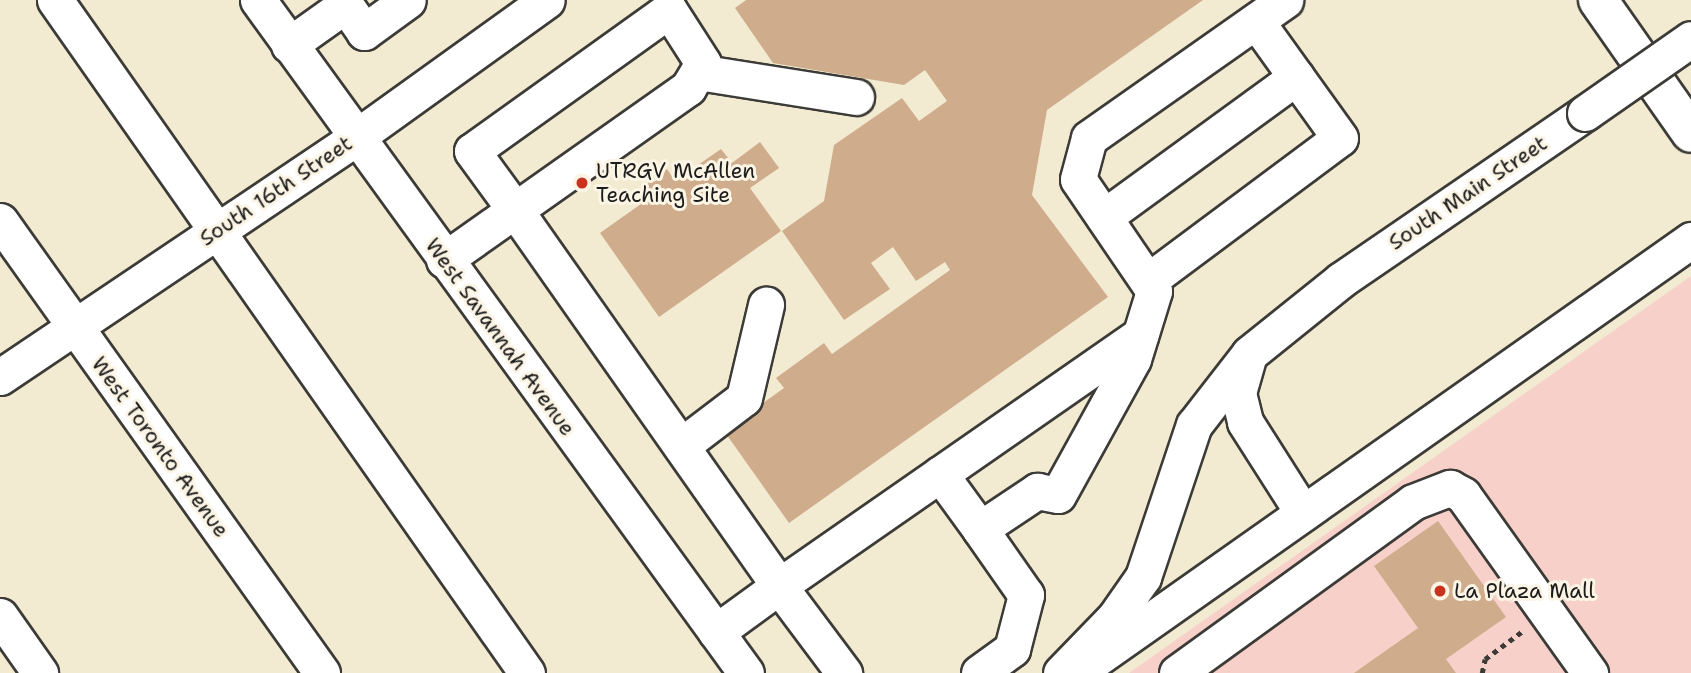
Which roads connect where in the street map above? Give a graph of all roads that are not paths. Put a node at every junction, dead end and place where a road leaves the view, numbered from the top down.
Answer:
1 (55, 0) edge
2 (258, 0) edge
3 (408, 0) edge
4 (547, 0) edge
5 (1284, 0) edge
6 (1598, 0) edge
7 (344, 2) edge
8 (672, 4) edge
9 (1255, 21) junction
10 (1691, 39) edge
11 (289, 44) junction
12 (698, 72) junction
13 (1296, 77) junction
14 (856, 97) dead end
15 (1691, 133) edge
16 (355, 138) junction
17 (515, 211) junction
18 (1104, 217) junction
19 (0, 221) edge
20 (218, 230) junction
21 (1691, 240) edge
22 (444, 260) junction
23 (1148, 281) junction
24 (766, 305) dead end
25 (74, 327) junction
26 (1140, 335) junction
27 (1249, 354) junction
28 (0, 377) edge
29 (681, 446) junction
30 (940, 474) junction
31 (1303, 513) junction
32 (981, 529) junction
33 (779, 586) junction
34 (0, 616) edge
35 (716, 632) junction
36 (40, 673) edge
37 (322, 673) edge
38 (527, 673) edge
39 (746, 673) edge
40 (844, 673) edge
41 (979, 673) edge
42 (1061, 673) edge
43 (1076, 673) edge
44 (1177, 673) edge
45 (1590, 673) edge

1 - 20 street
2 - 11 street, West Savannah Avenue
3 - 7 street
4 - 16 street, South 16th Street
5 - 9 street
6 - 15 main road
7 - 11 street
8 - 12 street
8 - 17 street
9 - 13 street
9 - 18 street
10 - 27 street, South Main Street, bridge
11 - 16 street, West Savannah Avenue
12 - 14 street
12 - 17 street
13 - 18 street
13 - 23 street
16 - 20 street, South 16th Street
16 - 22 street, West Savannah Avenue
17 - 22 street
17 - 29 street
18 - 23 street
19 - 25 street, West Toronto Avenue
20 - 25 street, South 16th Street
20 - 38 street
21 - 31 street
22 - 35 street, West Savannah Avenue
23 - 26 street
24 - 29 street
25 - 28 street, South 16th Street
25 - 37 street, West Toronto Avenue
26 - 30 street
26 - 32 street
27 - 31 street
27 - 42 street, South Main Street
29 - 33 street
30 - 32 street
30 - 33 street
31 - 43 street
32 - 41 street
33 - 35 street
33 - 40 street
34 - 36 street
35 - 39 street, West Savannah Avenue
44 - 45 street

